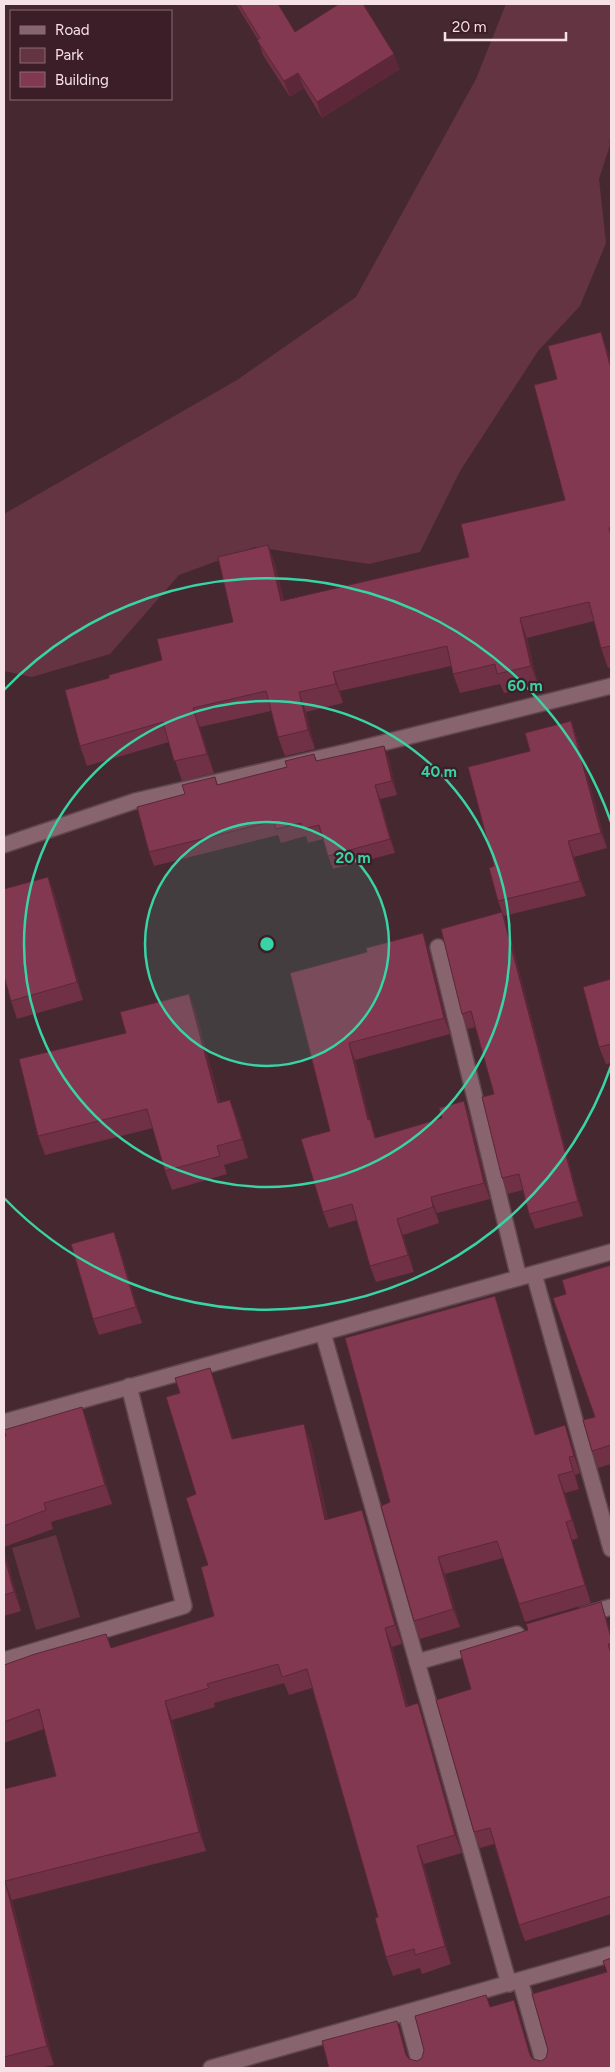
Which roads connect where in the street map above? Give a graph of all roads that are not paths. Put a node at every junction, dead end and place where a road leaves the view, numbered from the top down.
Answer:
1 (611, 686) edge
2 (4, 845) edge
3 (438, 947) dead end
4 (611, 1252) edge
5 (534, 1274) junction
6 (519, 1278) junction
7 (323, 1333) junction
8 (129, 1386) junction
9 (4, 1422) edge
10 (611, 1549) edge
11 (611, 1607) edge
12 (565, 1620) edge
13 (528, 1631) edge
14 (4, 1660) edge
15 (417, 1662) junction
16 (611, 1954) edge
17 (515, 1982) junction
18 (406, 2013) junction
19 (211, 2068) edge
20 (421, 2068) edge
21 (545, 2068) edge

1 - 2 street
3 - 6 street
4 - 5 street
5 - 6 street
5 - 10 street
6 - 7 street
7 - 8 street
7 - 15 street
8 - 9 street
8 - 14 street
11 - 12 street
13 - 15 street
15 - 17 street
16 - 17 street
17 - 18 street
17 - 21 street
18 - 19 street
18 - 20 street

